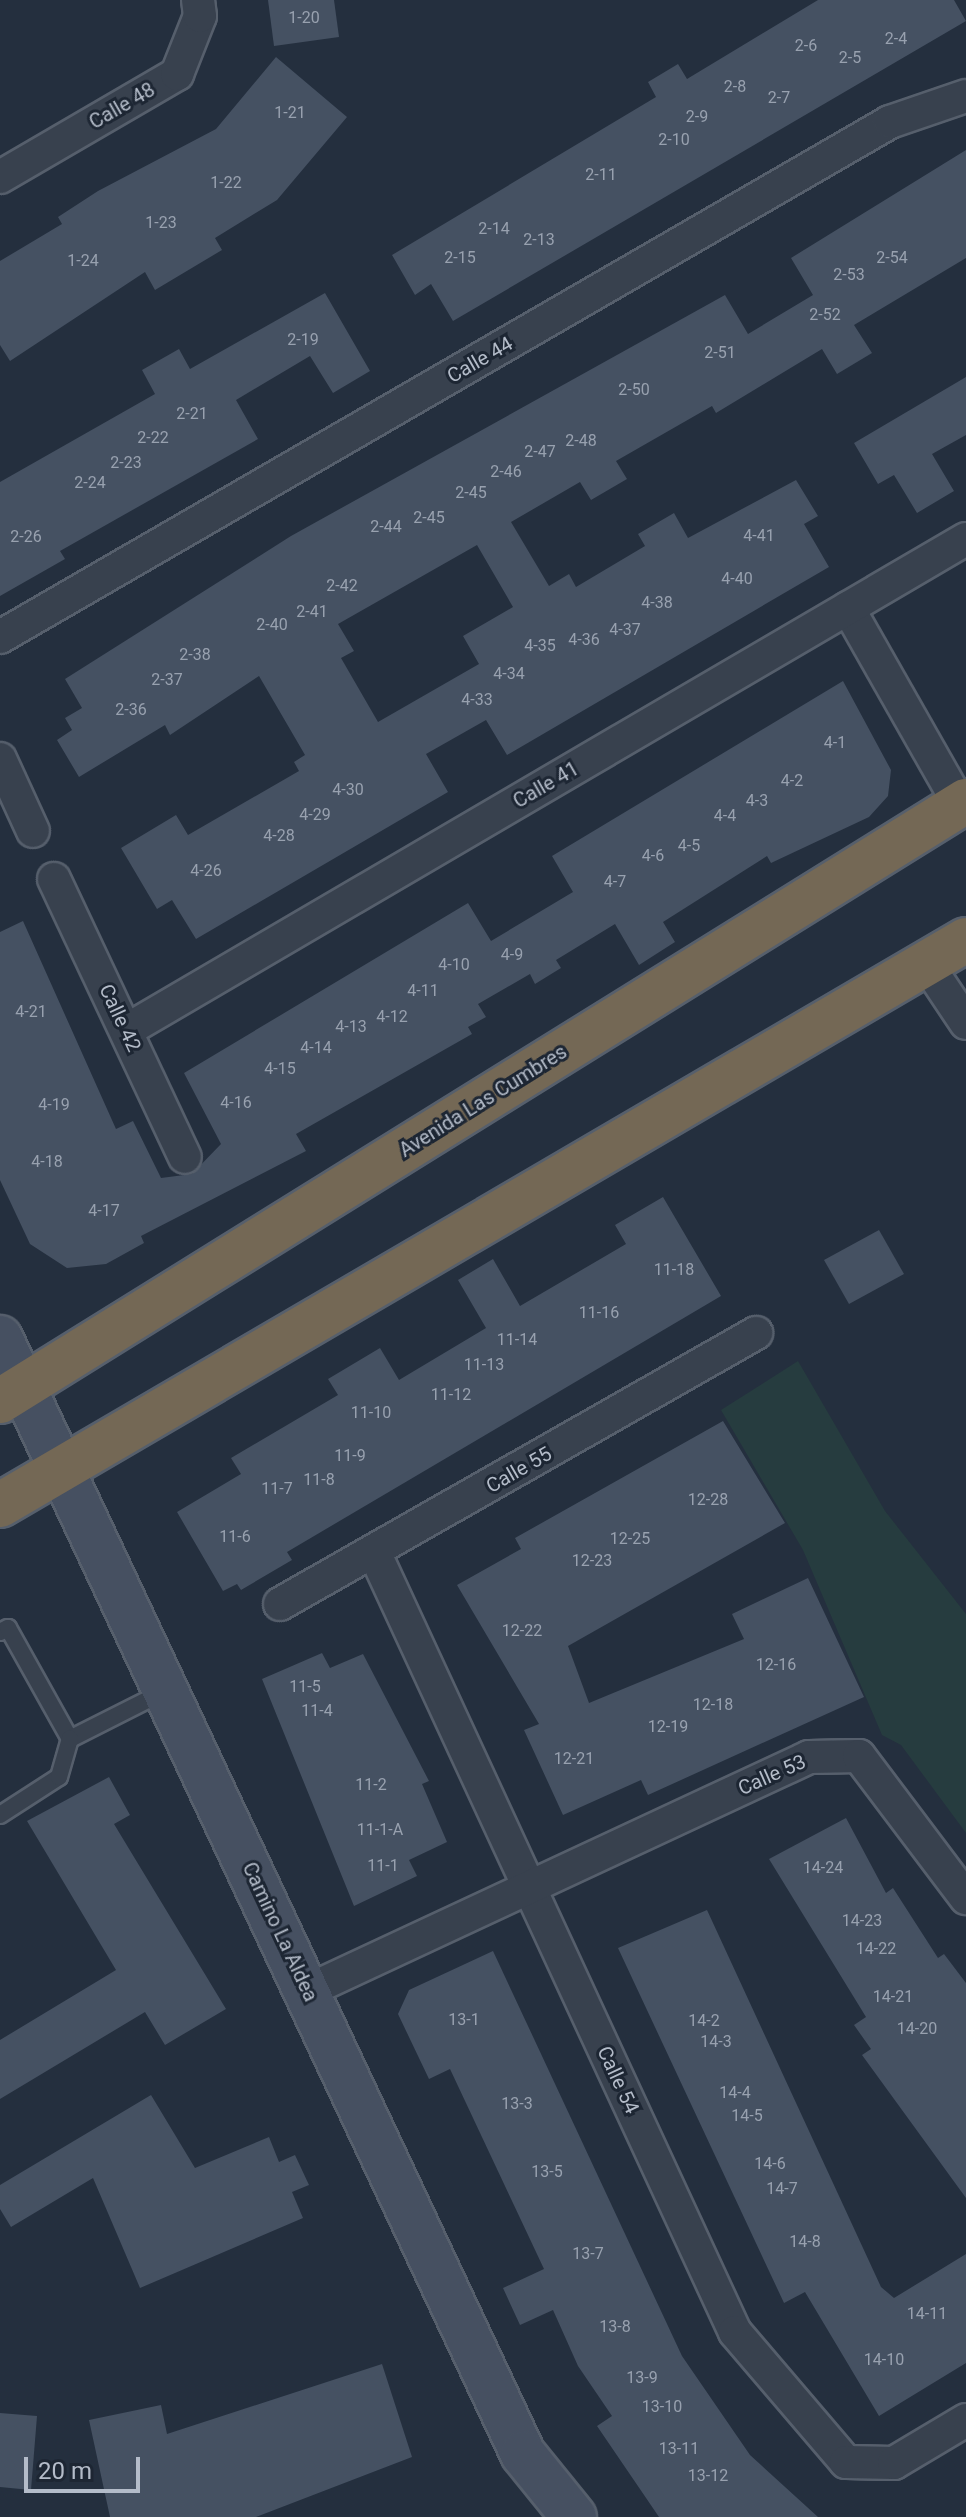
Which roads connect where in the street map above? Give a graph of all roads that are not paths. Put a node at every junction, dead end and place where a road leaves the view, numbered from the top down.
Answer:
1 (198, 0) edge
2 (966, 96) edge
3 (0, 177) edge
4 (966, 539) edge
5 (848, 608) junction
6 (0, 637) edge
7 (0, 759) edge
8 (963, 803) edge
9 (33, 831) dead end
10 (54, 879) dead end
11 (966, 940) edge
12 (926, 963) junction
13 (966, 1023) edge
14 (127, 1030) junction
15 (185, 1157) dead end
16 (756, 1333) dead end
17 (0, 1338) edge
18 (11, 1394) edge
19 (62, 1468) junction
20 (0, 1505) edge
21 (375, 1554) junction
22 (280, 1604) dead end
23 (0, 1632) edge
24 (168, 1689) junction
25 (70, 1739) junction
26 (0, 1815) edge
27 (528, 1887) junction
28 (966, 1898) edge
29 (307, 1991) junction
30 (966, 2420) edge
31 (574, 2517) edge

1 - 3 street, Calle 48
2 - 6 street, Calle 44
4 - 5 street, Calle 41
5 - 8 street
5 - 14 street, Calle 41
7 - 9 street
8 - 18 highway, Avenida Las Cumbres
10 - 14 street, Calle 42
11 - 12 highway
12 - 13 street
12 - 19 highway
14 - 15 street, Calle 42
16 - 21 street, Calle 55
17 - 18 street, Camino La Aldea
18 - 19 street, Camino La Aldea
19 - 20 highway
19 - 24 street, Camino La Aldea
21 - 22 street, Calle 55
21 - 27 street, Calle 54
23 - 25 lane
24 - 25 lane
24 - 29 street, Camino La Aldea
25 - 26 lane
27 - 28 street, Calle 53
27 - 29 street
27 - 30 street, Calle 54
29 - 31 street, Camino La Aldea

